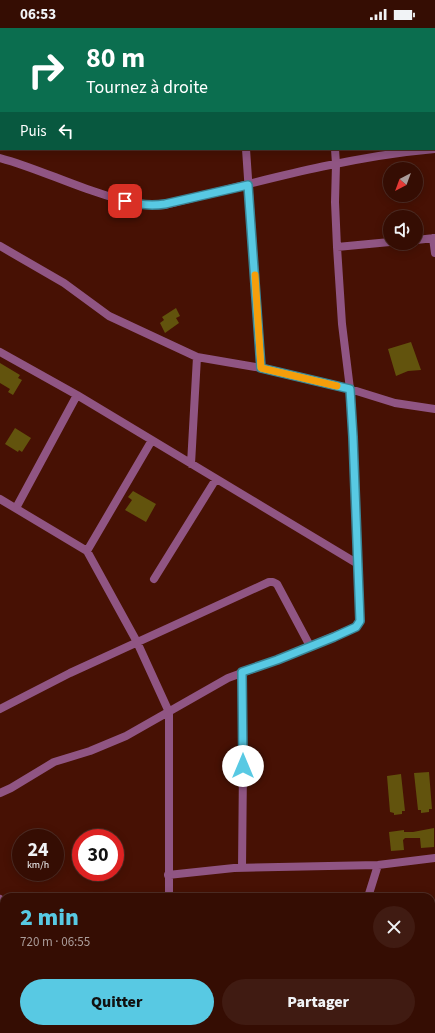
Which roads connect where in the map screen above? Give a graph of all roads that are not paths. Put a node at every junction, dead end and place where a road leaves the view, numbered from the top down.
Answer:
1 (246, 150) edge
2 (335, 150) edge
3 (435, 150) edge
4 (0, 158) edge
5 (336, 164) junction
6 (248, 185) junction
7 (434, 238) edge
8 (423, 239) edge
9 (383, 243) edge
10 (0, 246) edge
11 (337, 247) junction
12 (435, 253) edge
13 (0, 352) edge
14 (197, 357) junction
15 (261, 368) junction
16 (350, 389) junction
17 (77, 395) junction
18 (435, 410) edge
19 (152, 440) junction
20 (191, 464) junction
21 (216, 479) junction
22 (0, 499) edge
23 (16, 508) junction
24 (87, 551) junction
25 (358, 564) junction
26 (154, 579) dead end
27 (137, 642) junction
28 (310, 646) junction
29 (242, 672) junction
30 (0, 709) edge
31 (169, 712) junction
32 (0, 793) edge
33 (435, 858) edge
34 (378, 865) junction
35 (242, 868) junction
36 (168, 875) junction
37 (169, 893) edge
38 (369, 893) edge

1 - 6 street
2 - 5 street
3 - 5 street
4 - 6 street
5 - 6 street
5 - 11 street
6 - 15 street
7 - 8 street
7 - 12 street
9 - 11 street
10 - 14 street
11 - 16 street
13 - 17 street
14 - 15 street
14 - 20 street
15 - 16 street
16 - 18 street
16 - 25 street
17 - 19 street
17 - 23 street
19 - 20 street
19 - 24 street
20 - 21 street
21 - 25 street
21 - 26 street
22 - 23 street
23 - 24 street
24 - 27 street
25 - 28 street
27 - 28 street
27 - 30 street
27 - 31 street
28 - 29 street
29 - 31 street
29 - 35 street
31 - 32 street
31 - 36 street
33 - 34 street
34 - 35 street
34 - 38 street
35 - 36 street
36 - 37 street

